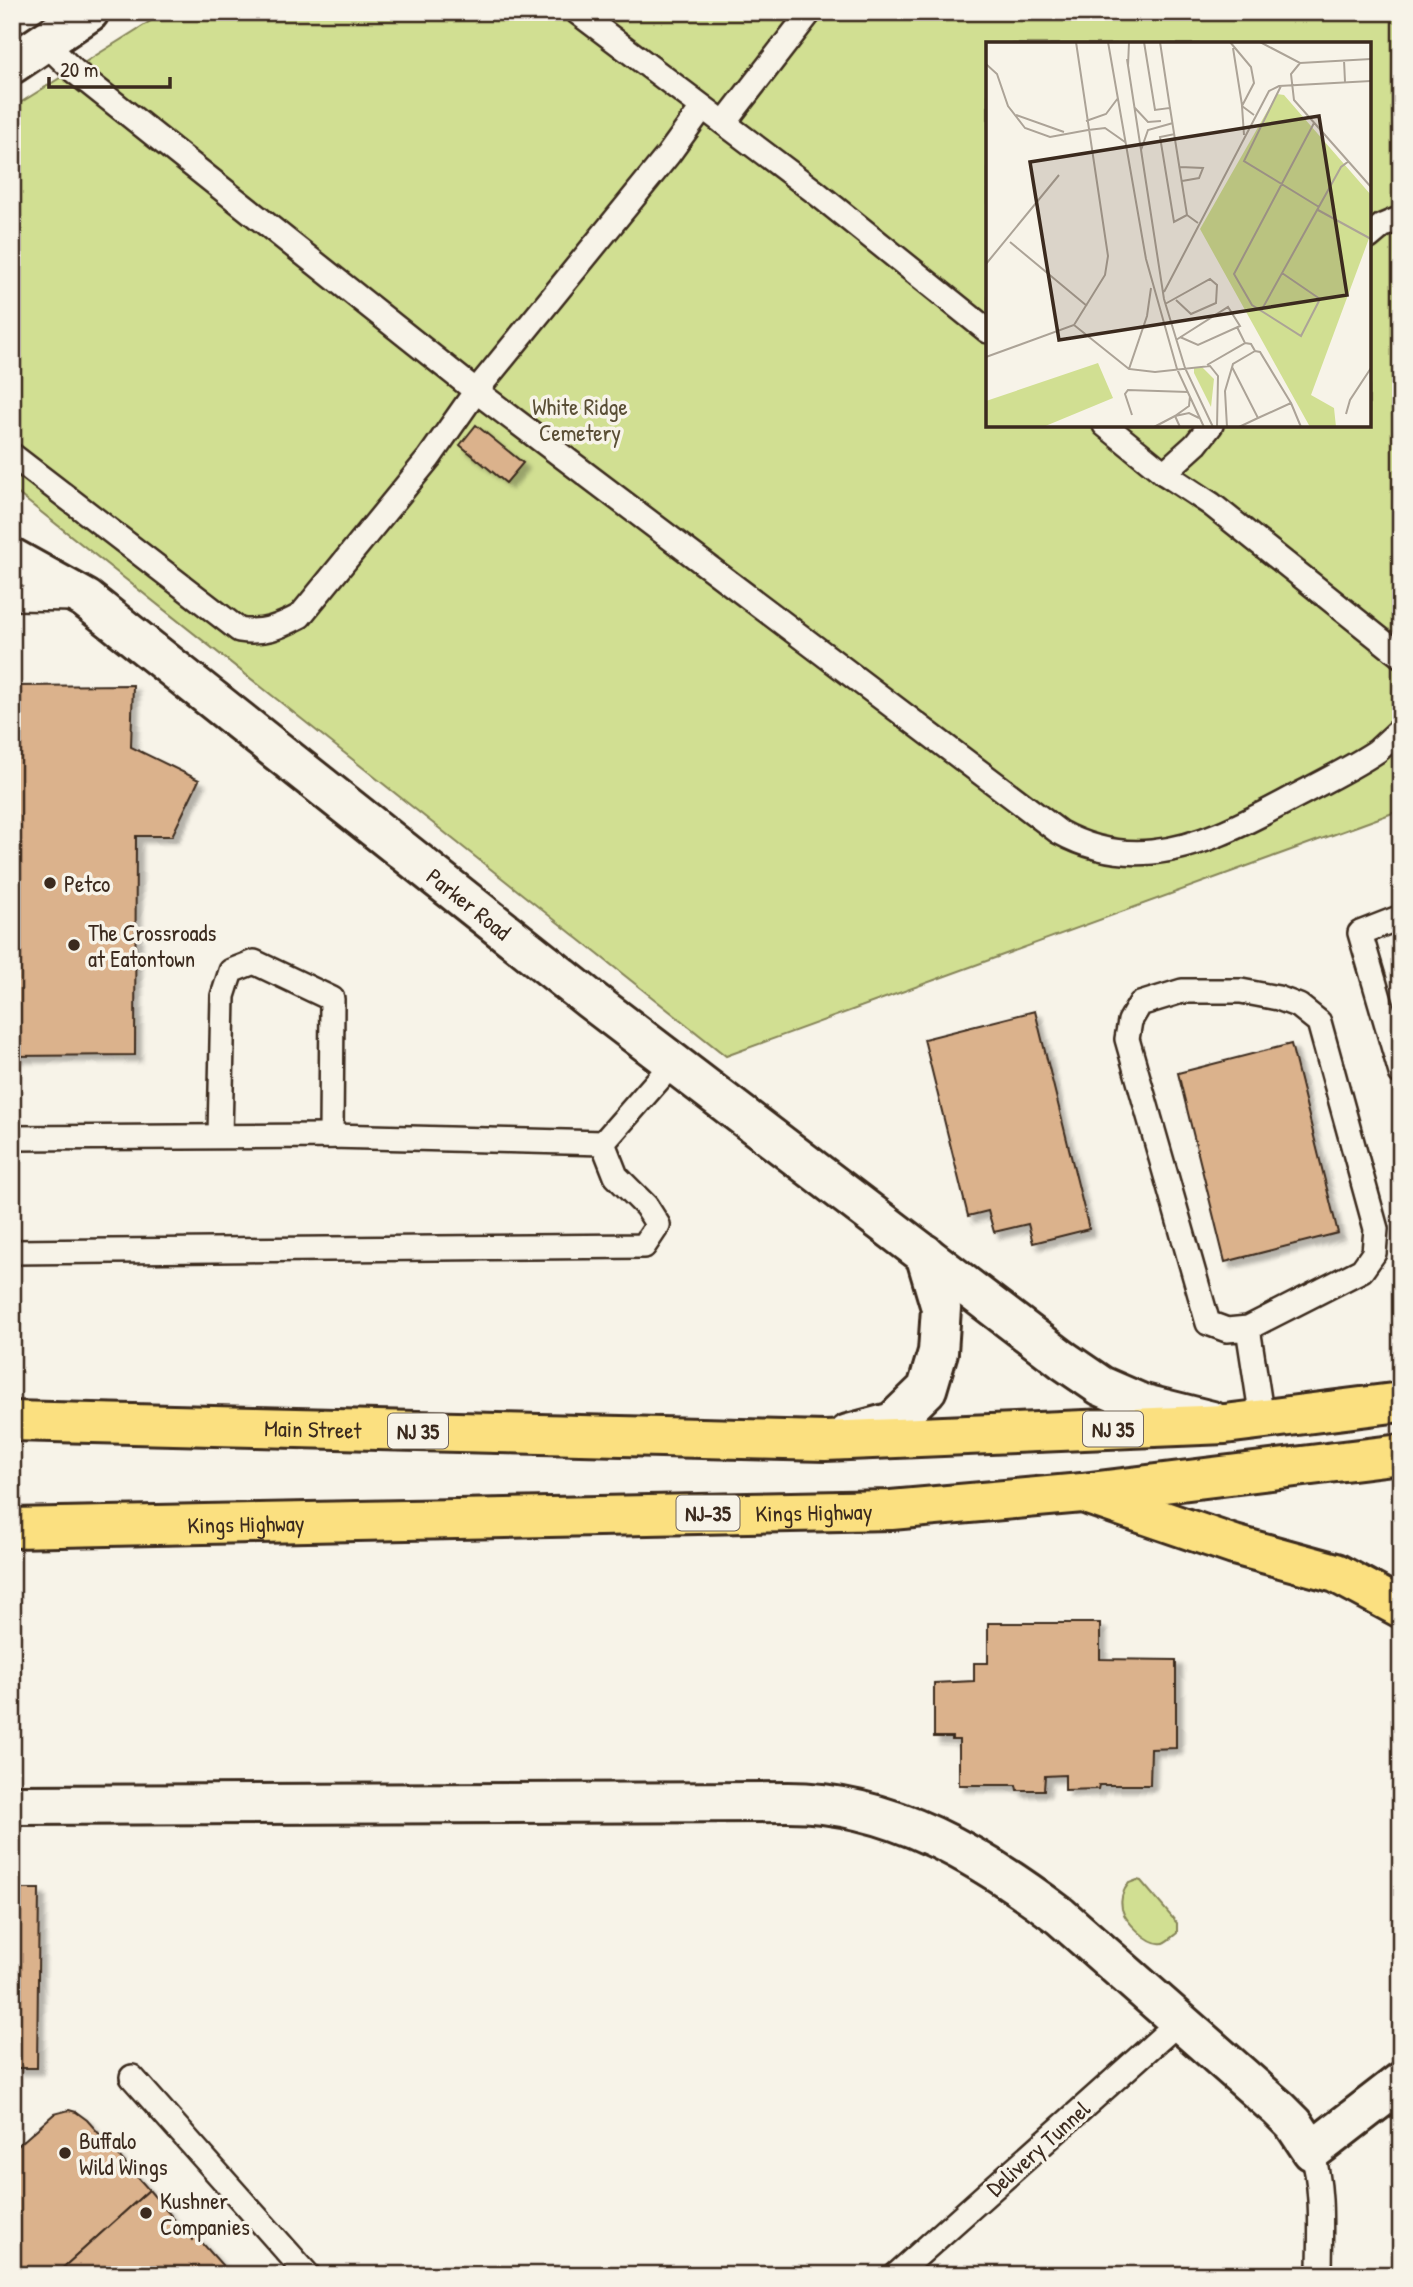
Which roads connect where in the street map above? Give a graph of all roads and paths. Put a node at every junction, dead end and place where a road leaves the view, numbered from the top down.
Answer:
1 (89, 12) edge
2 (577, 12) edge
3 (810, 12) edge
4 (44, 42) junction
5 (12, 64) edge
6 (702, 108) junction
7 (724, 123) junction
8 (1401, 218) edge
9 (1371, 235) edge
10 (986, 329) edge
11 (476, 391) junction
12 (1107, 427) edge
13 (1209, 427) edge
14 (12, 455) edge
15 (1164, 473) junction
16 (12, 558) edge
17 (12, 598) edge
18 (86, 599) junction
19 (1401, 656) edge
20 (1401, 729) edge
21 (1401, 917) edge
22 (674, 1062) junction
23 (1401, 1073) edge
24 (220, 1136) junction
25 (331, 1136) junction
26 (12, 1138) edge
27 (603, 1143) junction
28 (12, 1252) edge
29 (925, 1254) junction
30 (1248, 1328) junction
31 (12, 1401) edge
32 (1401, 1402) edge
33 (1262, 1419) junction
34 (30, 1421) edge
35 (1225, 1424) junction
36 (825, 1441) junction
37 (1401, 1454) edge
38 (1082, 1493) junction
39 (12, 1528) edge
40 (1401, 1608) edge
41 (12, 1805) edge
42 (1180, 2021) junction
43 (132, 2077) dead end
44 (1401, 2082) edge
45 (1312, 2151) junction
46 (308, 2275) edge
47 (896, 2275) edge
48 (1320, 2275) edge

1 - 4 street
2 - 6 lane
3 - 7 lane
4 - 5 street
4 - 11 lane
6 - 7 lane
6 - 11 lane
7 - 10 lane
8 - 9 lane
11 - 14 lane
11 - 20 lane
12 - 15 lane
13 - 15 lane
15 - 19 lane
16 - 18 street, Parker Road
17 - 18 lane
18 - 22 street, Parker Road
21 - 23 lane
22 - 27 lane
22 - 29 street, Parker Road
24 - 25 lane
24 - 25 lane
24 - 26 lane
25 - 27 lane
27 - 28 lane
29 - 35 street, Parker Road
29 - 36 street
30 - 30 lane
30 - 33 lane
31 - 34 lane
32 - 33 main road, NJ 35
33 - 35 main road, NJ 35
34 - 36 main road, Main Street / NJ 35
35 - 36 main road, NJ 35
37 - 38 main road, Kings Highway / NJ-35
38 - 39 main road, Kings Highway / NJ-35
38 - 40 main road
41 - 42 street
42 - 45 street
42 - 47 lane, Delivery Tunnel
43 - 46 lane
44 - 45 street
45 - 48 lane

